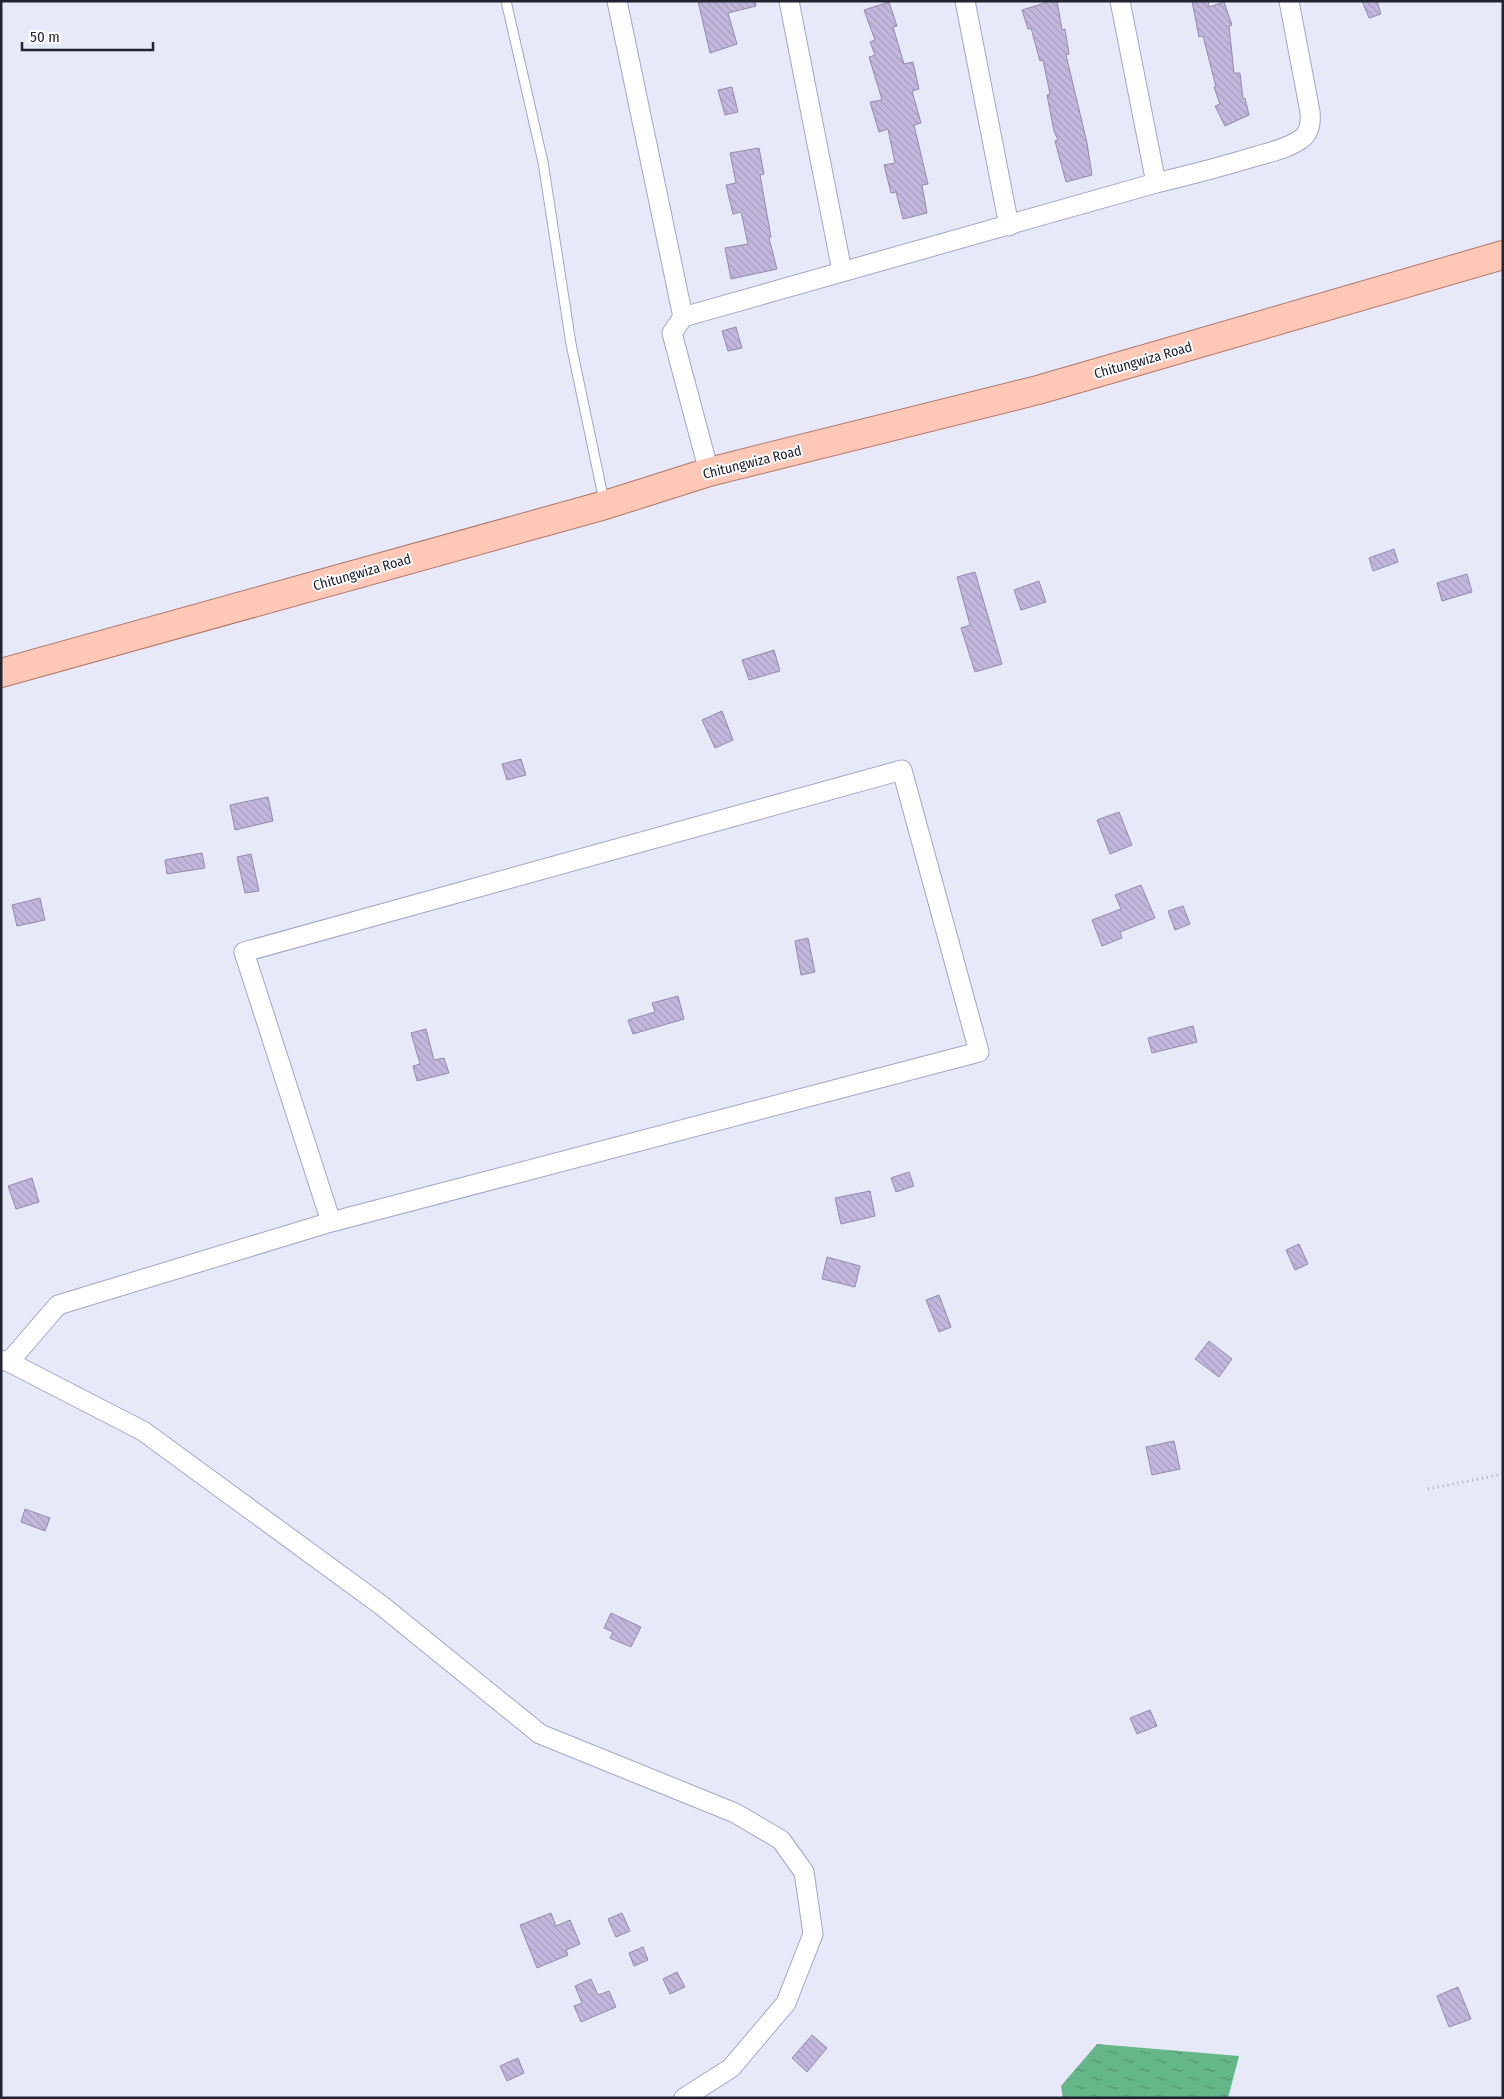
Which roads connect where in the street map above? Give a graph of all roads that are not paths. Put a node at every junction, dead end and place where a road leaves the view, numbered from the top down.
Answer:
1 (506, 1) edge
2 (618, 1) edge
3 (789, 1) edge
4 (966, 1) edge
5 (1120, 1) edge
6 (1289, 1) edge
7 (1156, 183) junction
8 (1009, 226) junction
9 (1503, 255) edge
10 (842, 271) junction
11 (683, 317) junction
12 (709, 472) junction
13 (605, 505) junction
14 (1, 673) edge
15 (331, 1222) junction
16 (5, 1361) edge
17 (684, 2098) edge

1 - 13 lane
2 - 11 street
3 - 10 street
4 - 8 street
5 - 7 street
6 - 7 street
7 - 8 street
8 - 10 street
9 - 12 main road, Chitungwiza Road
10 - 11 street
11 - 12 street
12 - 13 main road, Chitungwiza Road
13 - 14 main road, Chitungwiza Road
15 - 15 street
15 - 16 street
16 - 17 street

